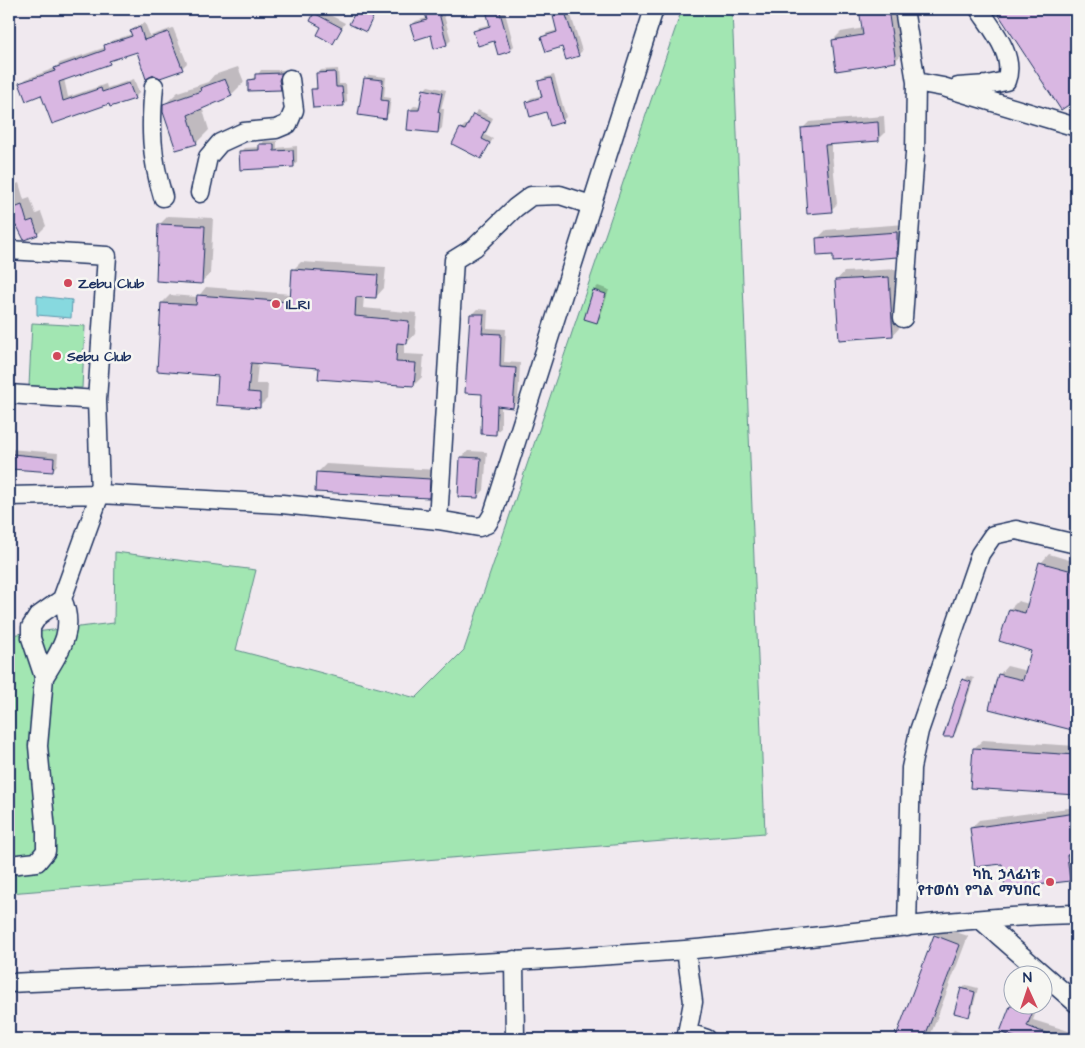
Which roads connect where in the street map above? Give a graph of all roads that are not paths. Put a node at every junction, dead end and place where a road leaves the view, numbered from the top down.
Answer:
1 (654, 9) edge
2 (904, 9) edge
3 (979, 9) edge
4 (290, 79) dead end
5 (916, 82) junction
6 (154, 86) dead end
7 (943, 87) junction
8 (1076, 127) edge
9 (200, 193) dead end
10 (163, 197) dead end
11 (591, 205) junction
12 (9, 250) edge
13 (903, 318) dead end
14 (9, 394) edge
15 (96, 400) junction
16 (100, 494) junction
17 (9, 496) edge
18 (438, 520) junction
19 (1076, 544) edge
20 (62, 599) junction
21 (44, 677) junction
22 (9, 865) edge
23 (1076, 914) edge
24 (981, 920) junction
25 (907, 927) junction
26 (686, 950) junction
27 (514, 960) junction
28 (9, 983) edge
29 (1076, 1003) edge
30 (688, 1036) edge
31 (515, 1039) edge
32 (707, 1039) edge

1 - 11 street
2 - 5 street
3 - 7 street
4 - 9 street
5 - 7 street
5 - 13 street
6 - 10 street
7 - 8 street
11 - 18 street
11 - 18 street
12 - 15 street
14 - 15 street
15 - 16 street
16 - 17 street
16 - 18 street
16 - 20 street
19 - 25 street
20 - 21 street
20 - 21 street
21 - 22 street
23 - 24 street
24 - 25 street
24 - 29 street
25 - 26 street
26 - 27 street
26 - 30 street
27 - 28 street
27 - 31 street
30 - 32 street

